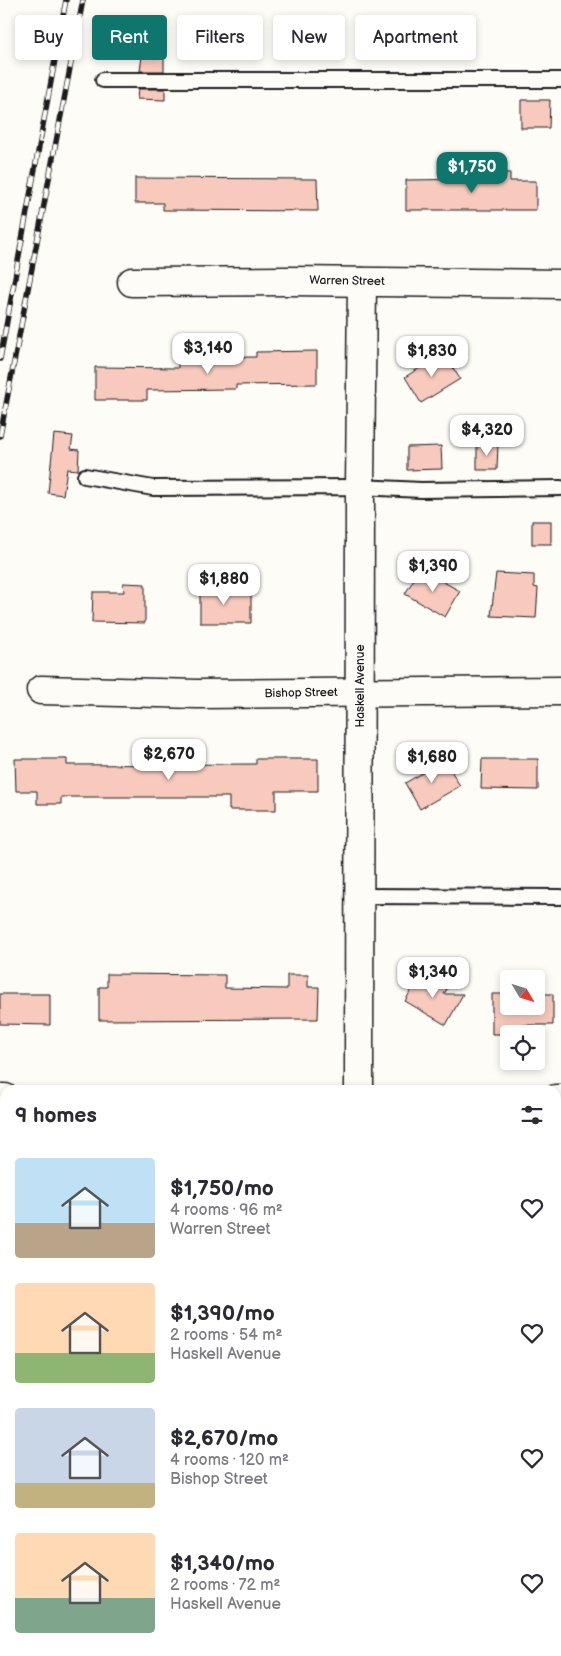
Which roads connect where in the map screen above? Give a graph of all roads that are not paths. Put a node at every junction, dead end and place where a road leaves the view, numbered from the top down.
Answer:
1 (103, 80) dead end
2 (561, 80) edge
3 (132, 282) dead end
4 (362, 282) junction
5 (561, 284) edge
6 (85, 476) dead end
7 (360, 487) junction
8 (561, 488) edge
9 (41, 690) dead end
10 (561, 691) edge
11 (360, 693) junction
12 (359, 896) junction
13 (561, 897) edge
14 (359, 1085) edge

1 - 2 lane
3 - 4 street, Warren Street
4 - 5 street, Warren Street
4 - 7 street, Haskell Avenue
6 - 7 lane
7 - 8 lane
7 - 11 street, Haskell Avenue
9 - 11 street, Bishop Street
10 - 11 street, Bishop Street
11 - 12 street, Haskell Avenue
12 - 13 lane
12 - 14 street, Haskell Avenue

